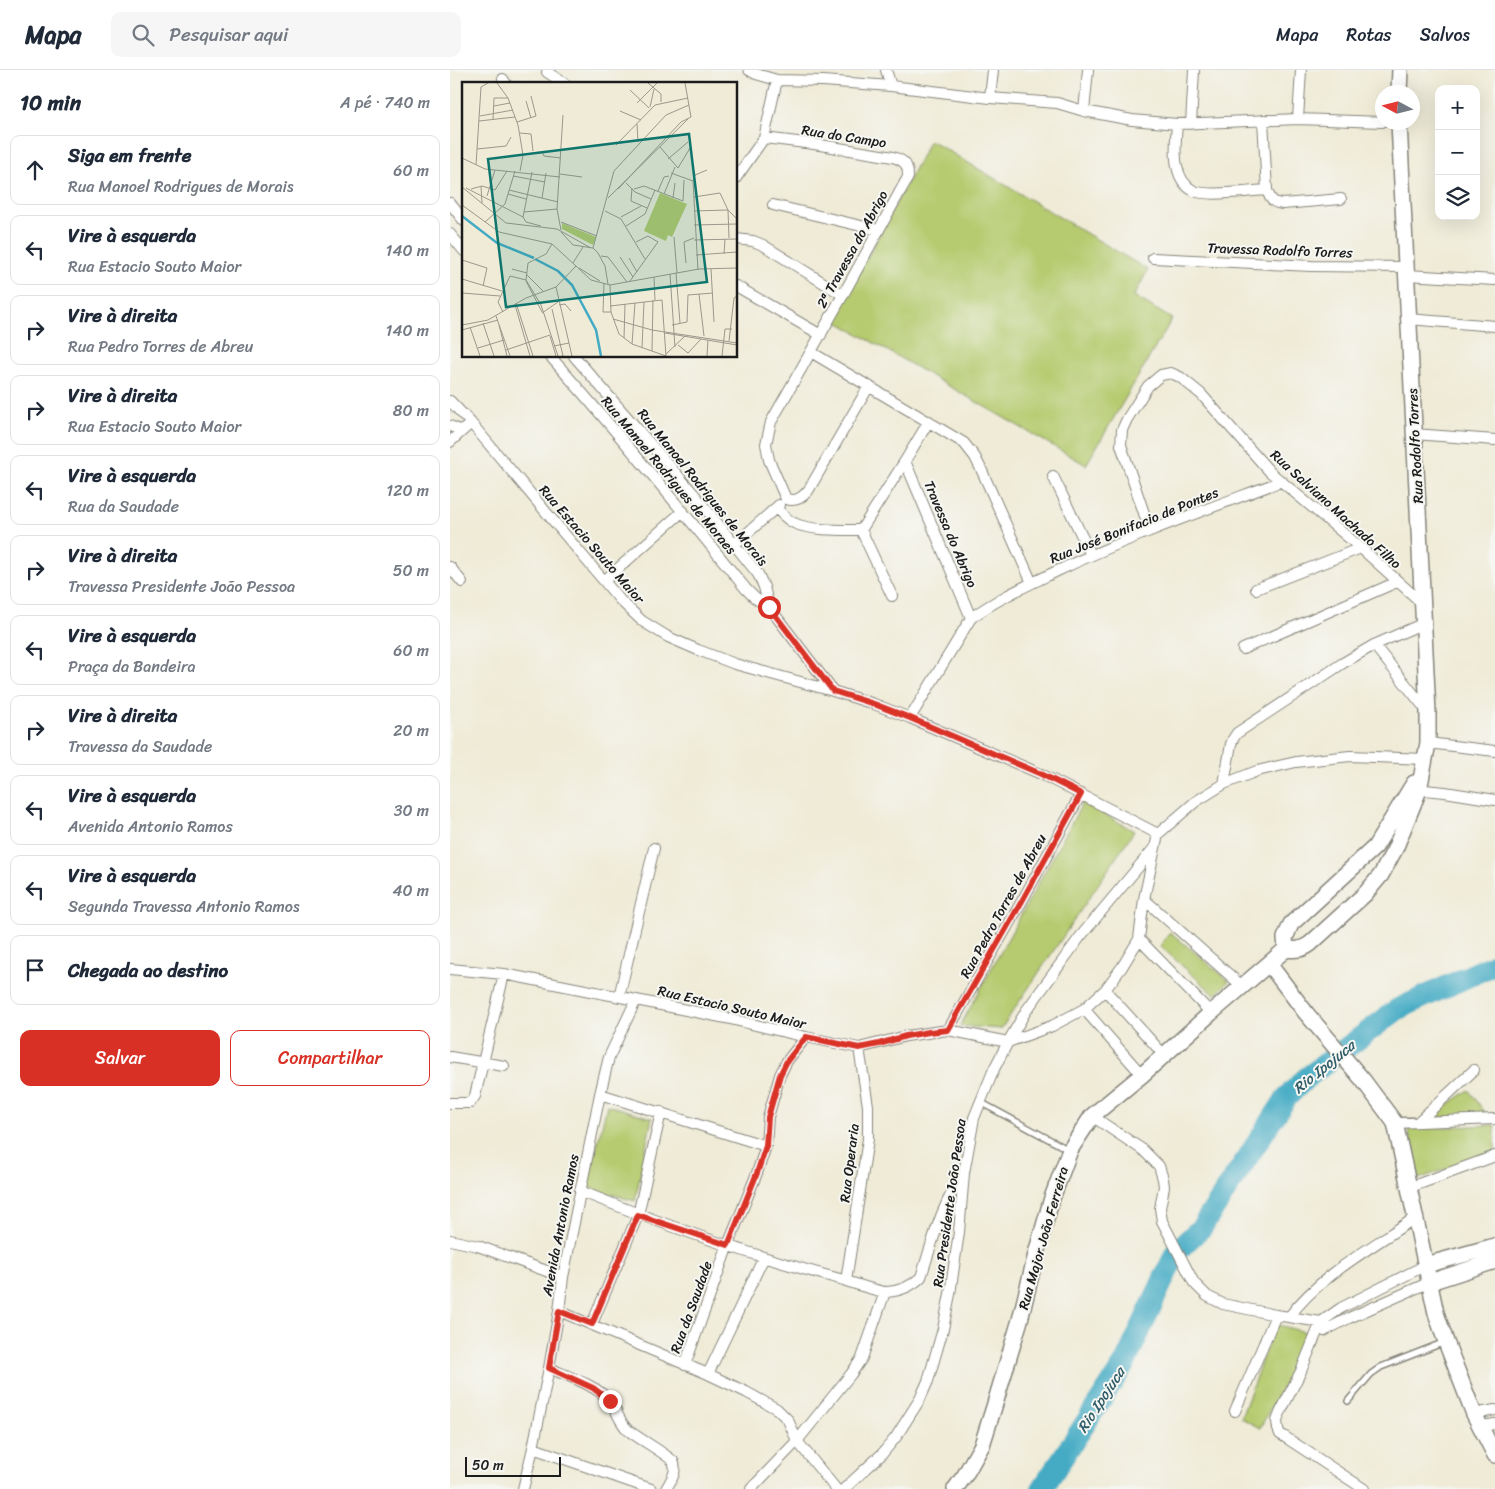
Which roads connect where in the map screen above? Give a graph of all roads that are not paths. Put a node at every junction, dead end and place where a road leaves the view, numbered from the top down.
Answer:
1 (749, 70) edge
2 (886, 70) edge
3 (993, 70) edge
4 (1088, 70) edge
5 (1194, 70) edge
6 (1301, 70) edge
7 (1400, 70) edge
8 (547, 72) dead end
9 (777, 80) junction
10 (562, 82) edge
11 (1399, 85) edge
12 (891, 86) junction
13 (990, 98) junction
14 (1084, 111) junction
15 (1298, 119) junction
16 (1263, 120) junction
17 (1375, 122) edge
18 (1177, 124) junction
19 (1192, 124) junction
20 (1398, 130) edge
21 (764, 138) junction
22 (738, 175) edge
23 (908, 177) joint
24 (1267, 190) junction
25 (1341, 199) dead end
26 (450, 204) edge
27 (773, 205) dead end
28 (462, 219) edge
29 (878, 230) junction
30 (450, 234) edge
31 (738, 239) edge
32 (462, 249) edge
33 (1153, 258) dead end
34 (1406, 271) junction
35 (1495, 280) edge
36 (738, 287) edge
37 (843, 295) junction
38 (1408, 319) junction
39 (1495, 326) edge
40 (821, 335) junction
41 (811, 352) junction
42 (552, 358) edge
43 (576, 358) edge
44 (869, 386) junction
45 (450, 401) edge
46 (624, 412) junction
47 (929, 421) junction
48 (471, 422) junction
49 (610, 424) junction
50 (450, 426) edge
51 (462, 431) junction
52 (1414, 434) junction
53 (1495, 440) edge
54 (450, 442) edge
55 (906, 461) junction
56 (1053, 476) dead end
57 (1282, 481) junction
58 (693, 493) junction
59 (786, 499) junction
60 (680, 508) junction
61 (776, 508) junction
62 (861, 530) junction
63 (1150, 531) junction
64 (734, 545) junction
65 (1361, 548) junction
66 (1091, 555) junction
67 (450, 567) edge
68 (462, 582) dead end
69 (604, 582) junction
70 (1397, 582) junction
71 (1032, 583) junction
72 (1256, 589) dead end
73 (892, 596) dead end
74 (1423, 604) junction
75 (769, 607) junction
76 (971, 618) junction
77 (1424, 623) junction
78 (1374, 645) junction
79 (1243, 649) dead end
80 (833, 691) junction
81 (1428, 713) junction
82 (910, 718) junction
83 (1428, 743) junction
84 (1495, 751) edge
85 (1423, 764) junction
86 (1224, 784) junction
87 (1414, 789) junction
88 (1081, 794) junction
89 (1495, 800) edge
90 (1158, 834) junction
91 (1155, 847) junction
92 (654, 848) dead end
93 (1327, 891) junction
94 (1144, 899) junction
95 (1348, 910) junction
96 (1139, 939) junction
97 (1286, 949) junction
98 (1269, 964) junction
99 (450, 969) edge
100 (504, 974) junction
101 (1243, 986) junction
102 (1105, 990) junction
103 (619, 997) junction
104 (636, 1000) junction
105 (1084, 1009) junction
106 (1211, 1013) junction
107 (948, 1030) junction
108 (806, 1037) junction
109 (1008, 1042) junction
110 (859, 1048) junction
111 (1164, 1055) junction
112 (450, 1057) edge
113 (484, 1063) junction
114 (504, 1066) dead end
115 (1474, 1070) dead end
116 (1142, 1075) junction
117 (600, 1094) junction
118 (980, 1102) junction
119 (450, 1103) edge
120 (661, 1112) junction
121 (1092, 1116) junction
122 (1495, 1119) edge
123 (1418, 1122) junction
124 (1395, 1123) junction
125 (766, 1146) junction
126 (1070, 1150) junction
127 (1495, 1156) edge
128 (964, 1173) junction
129 (1408, 1188) junction
130 (580, 1192) junction
131 (638, 1215) junction
132 (1416, 1217) junction
133 (450, 1240) edge
134 (728, 1245) junction
135 (1495, 1246) edge
136 (764, 1257) junction
137 (1495, 1262) edge
138 (1426, 1266) junction
139 (563, 1277) junction
140 (846, 1281) junction
141 (1430, 1282) junction
142 (886, 1292) junction
143 (559, 1311) junction
144 (1276, 1315) junction
145 (1289, 1317) junction
146 (592, 1324) junction
147 (1325, 1325) junction
148 (1446, 1342) junction
149 (685, 1364) junction
150 (549, 1368) junction
151 (708, 1374) junction
152 (1348, 1401) dead end
153 (1495, 1410) edge
154 (1235, 1411) dead end
155 (1483, 1421) edge
156 (797, 1441) junction
157 (533, 1448) junction
158 (1495, 1455) edge
159 (523, 1489) edge
160 (651, 1489) edge
161 (666, 1489) edge
162 (751, 1489) edge
163 (836, 1489) edge
164 (844, 1489) edge
165 (955, 1489) edge
166 (1364, 1489) edge

1 - 9 street
2 - 12 street
3 - 13 street
4 - 14 street
5 - 19 street
6 - 15 street
7 - 11 main road
8 - 10 street
9 - 12 street
9 - 21 street
12 - 13 street
13 - 14 street
14 - 18 street
15 - 16 street
15 - 17 street
16 - 19 street
16 - 24 street
18 - 19 street
18 - 24 street
20 - 34 main road, Rua Rodolfo Torres
21 - 22 street
21 - 23 street, Rua do Campo
23 - 29 street, 2ª Travessa do Abrigo
24 - 25 street
26 - 28 street
27 - 29 street
29 - 37 street, 2ª Travessa do Abrigo
30 - 32 street
31 - 37 street
33 - 34 street, Travessa Rodolfo Torres
34 - 35 street, Travessa Rodolfo Torres
34 - 38 main road, Rua Rodolfo Torres
36 - 40 street
37 - 40 street, 2ª Travessa do Abrigo
38 - 39 street
38 - 52 main road, Rua Rodolfo Torres
40 - 41 street, 2ª Travessa do Abrigo
41 - 44 street
41 - 59 street, 2ª Travessa do Abrigo
42 - 49 street, Rua Manoel Rodrigues de Moraes
43 - 46 street, Rua Manoel Rodrigues de Morais
44 - 47 street
44 - 59 street
45 - 48 street, Rua Estacio Souto Maior
46 - 49 street
46 - 58 street, Rua Manoel Rodrigues de Morais
47 - 55 street
47 - 71 street
48 - 51 street
48 - 69 street, Rua Estacio Souto Maior
49 - 60 street, Rua Manoel Rodrigues de Moraes
50 - 51 street
51 - 54 street
52 - 53 street
52 - 74 main road, Rua Rodolfo Torres
55 - 62 street
55 - 76 street, Travessa do Abrigo
56 - 66 street
57 - 63 street, Rua José Bonifacio de Pontes
57 - 63 street, Rua Salviano Machado Filho
57 - 65 street, Rua Salviano Machado Filho
58 - 60 street
58 - 64 street, Rua Manoel Rodrigues de Morais
59 - 61 street
60 - 69 street
60 - 75 street, Rua Manoel Rodrigues de Moraes
61 - 62 street
61 - 64 street
62 - 73 street
63 - 66 street, Rua José Bonifacio de Pontes
64 - 75 street, Rua Manoel Rodrigues de Morais
65 - 70 street, Rua Salviano Machado Filho
65 - 72 street
66 - 71 street, Rua José Bonifacio de Pontes
67 - 68 street
69 - 80 street, Rua Estacio Souto Maior
70 - 74 street, Rua Salviano Machado Filho
70 - 79 street
71 - 76 street, Rua José Bonifacio de Pontes
74 - 77 main road, Rua Rodolfo Torres
75 - 80 street, Rua Manoel Rodrigues de Morais
76 - 82 street, Rua José Bonifacio de Pontes
77 - 78 street
77 - 81 main road, Rua Rodolfo Torres
78 - 81 street
78 - 86 street
80 - 82 street, Rua Estacio Souto Maior
81 - 83 main road, Rua Rodolfo Torres
82 - 88 street, Rua Estacio Souto Maior
83 - 84 street
83 - 85 main road, Rua Rodolfo Torres
85 - 86 street
85 - 87 main road, Rua Major João Ferreira
86 - 90 street
87 - 89 street
87 - 93 main road, Rua Major João Ferreira
87 - 95 main road, Rua Major João Ferreira
88 - 90 street, Rua Estacio Souto Maior
88 - 107 street, Rua Pedro Torres de Abreu
90 - 91 street
91 - 94 street
91 - 109 street, Rua Presidente João Pessoa
92 - 103 street
93 - 95 main road
93 - 97 main road, Rua Major João Ferreira
94 - 96 street
94 - 101 street
95 - 97 main road, Rua Major João Ferreira
96 - 102 street
96 - 106 street
97 - 98 main road, Rua Major João Ferreira
98 - 101 main road, Rua Major João Ferreira
98 - 124 main road
99 - 100 street, Rua Estacio Souto Maior
100 - 103 street, Rua Estacio Souto Maior
100 - 113 street
101 - 106 main road, Rua Major João Ferreira
102 - 105 street
102 - 111 street
103 - 104 street, Rua Estacio Souto Maior
104 - 108 street, Rua Estacio Souto Maior
104 - 117 street, Avenida Antonio Ramos
105 - 109 street
105 - 116 street
106 - 111 main road, Rua Major João Ferreira
107 - 109 street, Rua Estacio Souto Maior
107 - 110 street, Rua Estacio Souto Maior
108 - 110 street, Rua Estacio Souto Maior
108 - 125 street, Rua da Saudade
109 - 118 street, Rua Presidente João Pessoa
110 - 140 street, Rua Operaria
111 - 116 main road, Rua Major João Ferreira
112 - 113 street
113 - 114 street
113 - 119 street
115 - 123 street
116 - 121 main road, Rua Major João Ferreira
117 - 120 street
117 - 130 street, Avenida Antonio Ramos
118 - 126 lane
118 - 128 street, Rua Presidente João Pessoa
120 - 125 street
120 - 131 street
121 - 126 main road, Rua Major João Ferreira
121 - 144 street
122 - 123 street
123 - 124 street
124 - 129 main road
125 - 134 street, Rua da Saudade
126 - 165 main road, Rua Major João Ferreira
127 - 129 street
128 - 142 street
128 - 164 street, Rua Presidente João Pessoa
129 - 132 main road
130 - 131 street
130 - 139 street, Avenida Antonio Ramos
131 - 134 street
131 - 146 street
132 - 138 main road
132 - 145 street
133 - 139 street
134 - 136 street
134 - 149 street, Rua da Saudade
135 - 138 main road
136 - 140 street
136 - 151 street
137 - 141 main road
138 - 141 main road
138 - 147 street
139 - 143 street, Avenida Antonio Ramos
140 - 142 street
141 - 147 street
141 - 148 main road
142 - 156 street
143 - 146 street
143 - 150 street, Avenida Antonio Ramos
144 - 145 street
144 - 154 street
145 - 147 street
146 - 149 street
147 - 166 street
148 - 152 lane
148 - 155 main road
149 - 151 street
150 - 157 street, Avenida Antonio Ramos
150 - 161 street
151 - 156 street
153 - 155 street
155 - 158 main road
156 - 162 street
156 - 163 street
157 - 159 street, Avenida Antonio Ramos
157 - 160 street

